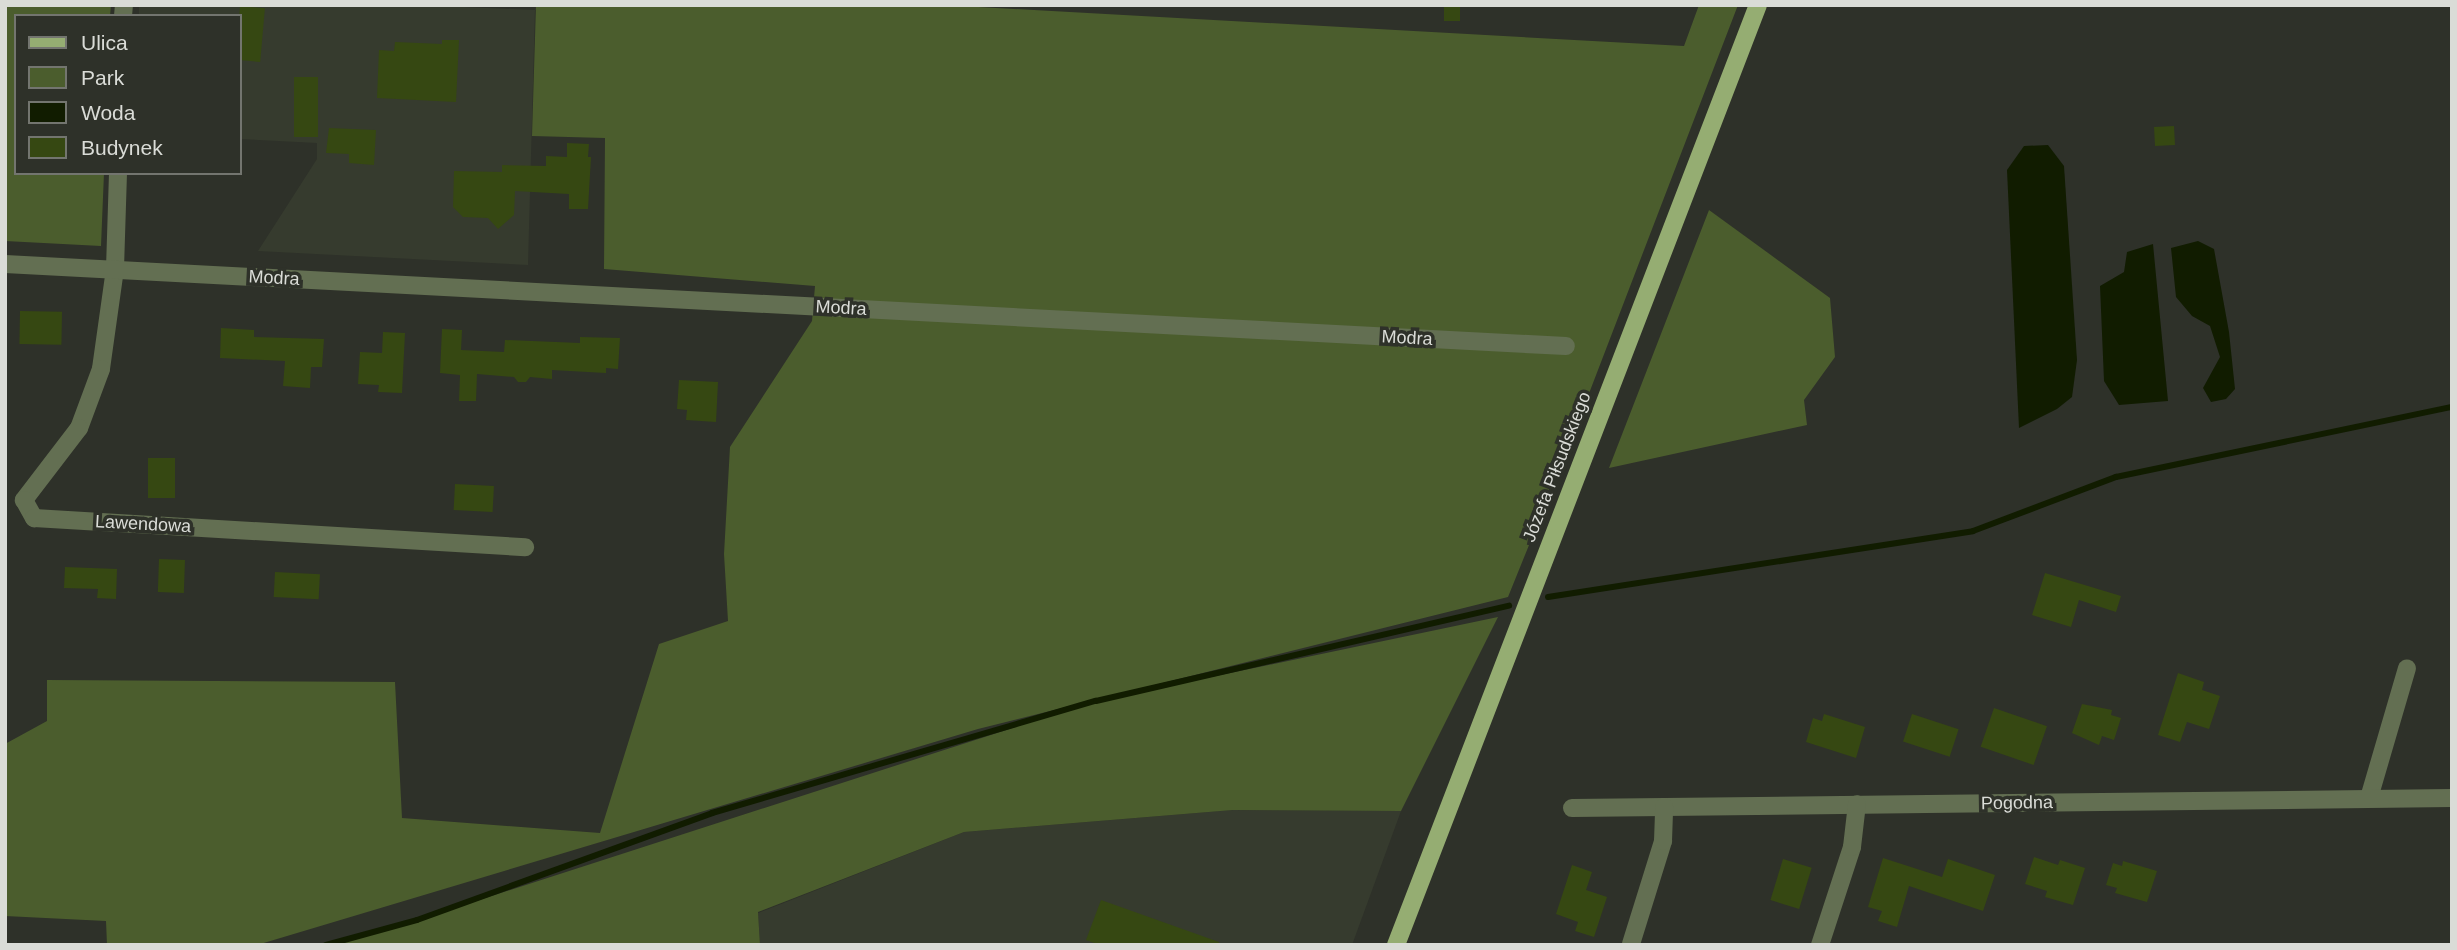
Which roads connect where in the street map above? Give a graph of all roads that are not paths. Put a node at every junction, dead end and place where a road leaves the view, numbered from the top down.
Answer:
1 (1758, 5) edge
2 (118, 175) edge
3 (5, 264) edge
4 (115, 269) junction
5 (1566, 346) dead end
6 (525, 547) dead end
7 (2407, 668) dead end
8 (2370, 798) junction
9 (2452, 798) edge
10 (1857, 804) junction
11 (1664, 807) junction
12 (1572, 808) dead end
13 (1631, 944) edge
14 (1396, 945) edge
15 (1820, 945) edge

1 - 14 main road, Józefa Piłsudskiego
2 - 4 street
3 - 4 street, Modra
4 - 5 street, Modra
4 - 6 street, Lawendowa
7 - 8 street
8 - 9 street, Pogodna
8 - 10 street, Pogodna
10 - 11 street, Pogodna
10 - 15 street
11 - 12 street, Pogodna
11 - 13 street

